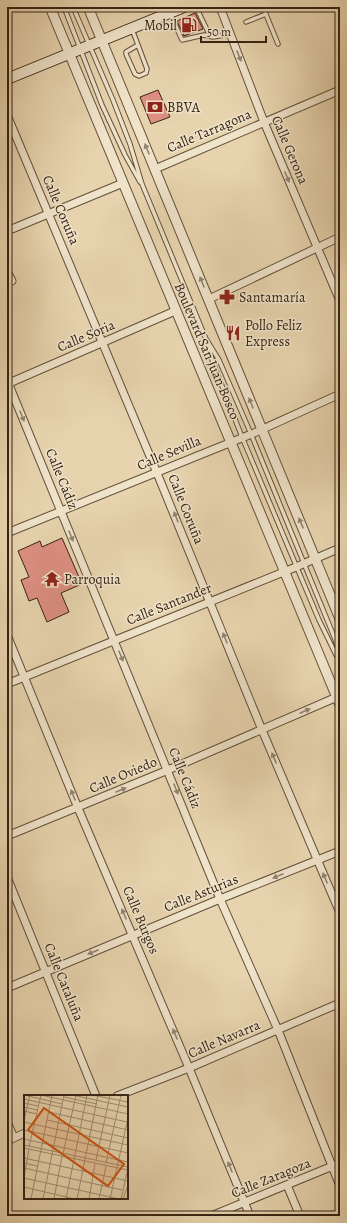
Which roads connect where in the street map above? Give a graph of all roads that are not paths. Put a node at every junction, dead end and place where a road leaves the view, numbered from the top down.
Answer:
1 (50, 7) edge
2 (64, 7) edge
3 (73, 7) edge
4 (88, 7) edge
5 (184, 7) edge
6 (196, 7) edge
7 (220, 7) edge
8 (263, 7) edge
9 (170, 13) junction
10 (266, 14) junction
11 (246, 22) dead end
12 (131, 29) junction
13 (230, 34) junction
14 (210, 36) junction
15 (102, 40) junction
16 (278, 44) dead end
17 (138, 45) junction
18 (85, 48) junction
19 (71, 54) junction
20 (7, 79) edge
21 (340, 90) edge
22 (7, 115) edge
23 (264, 122) junction
24 (155, 168) junction
25 (123, 183) junction
26 (142, 184) junction
27 (48, 214) junction
28 (7, 231) edge
29 (340, 237) edge
30 (317, 248) junction
31 (7, 271) edge
32 (12, 282) dead end
33 (209, 300) junction
34 (340, 302) edge
35 (175, 311) junction
36 (206, 339) junction
37 (102, 343) junction
38 (8, 382) edge
39 (340, 394) edge
40 (262, 429) junction
41 (251, 434) junction
42 (242, 437) junction
43 (230, 442) junction
44 (157, 473) junction
45 (61, 512) junction
46 (7, 533) edge
47 (340, 548) edge
48 (316, 559) junction
49 (304, 564) junction
50 (296, 567) junction
51 (285, 571) junction
52 (210, 602) junction
53 (340, 619) edge
54 (7, 635) edge
55 (114, 640) junction
56 (340, 658) edge
57 (340, 663) edge
58 (25, 677) junction
59 (7, 684) edge
60 (338, 701) edge
61 (262, 730) junction
62 (168, 770) junction
63 (78, 808) junction
64 (7, 836) edge
65 (340, 851) edge
66 (317, 860) junction
67 (7, 877) edge
68 (220, 898) junction
69 (340, 913) edge
70 (133, 935) junction
71 (46, 972) junction
72 (7, 988) edge
73 (340, 1003) edge
74 (278, 1030) junction
75 (189, 1068) junction
76 (96, 1095) edge
77 (120, 1095) edge
78 (7, 1122) edge
79 (24, 1133) edge
80 (10, 1139) edge
81 (340, 1163) edge
82 (332, 1167) junction
83 (287, 1185) junction
84 (340, 1186) edge
85 (244, 1202) junction
86 (211, 1216) edge
87 (250, 1216) edge
88 (300, 1216) edge

1 - 19 street, Boulevard San Juan Bosco
2 - 18 lane
3 - 18 lane
4 - 15 street, Boulevard San Juan Bosco
5 - 9 main road
6 - 14 lane
7 - 13 street, Calle Gerona
8 - 10 lane
9 - 12 main road
9 - 14 lane
10 - 11 lane
10 - 16 lane
12 - 15 main road
12 - 17 lane
13 - 14 lane
13 -> 23 street, Calle Gerona
15 - 18 main road
24 -> 15 street, Boulevard San Juan Bosco
17 - 17 lane
18 - 19 main road
18 - 26 lane
18 - 26 lane
19 - 20 main road
19 - 25 street, Boulevard San Juan Bosco
21 - 23 street, Calle Tarragona
22 - 27 street, Calle Coruña
23 - 24 street, Calle Tarragona
23 -> 30 street, Calle Gerona
33 -> 24 street, Boulevard San Juan Bosco
25 - 27 street
25 - 35 street, Boulevard San Juan Bosco
26 - 36 lane
27 - 28 street
27 - 37 street, Calle Coruña
29 - 30 street
30 - 33 street
30 - 34 street, Calle Gerona
31 - 32 street
40 -> 33 street, Boulevard San Juan Bosco
35 - 37 street, Calle Soria
35 - 43 street, Boulevard San Juan Bosco
36 - 41 lane
36 - 42 lane
37 - 38 street, Calle Soria
37 - 44 street, Calle Coruña
38 -> 45 street, Calle Cádiz
39 - 40 street, Calle Sevilla
40 - 41 street, Calle Sevilla
48 -> 40 street, Boulevard San Juan Bosco
41 - 42 street, Calle Sevilla
41 - 49 lane
42 - 43 street, Calle Sevilla
42 - 50 lane
43 - 44 street, Calle Sevilla
43 - 51 street, Boulevard San Juan Bosco
44 - 45 street, Calle Sevilla
52 -> 44 street, Calle Coruña
45 - 46 street, Calle Sevilla
45 -> 55 street, Calle Cádiz
47 - 48 street, Calle Santander
48 - 49 street, Calle Santander
48 - 53 street, Boulevard San Juan Bosco
49 - 50 street, Calle Santander
49 - 56 lane
50 - 51 street, Calle Santander
50 - 57 lane
51 - 52 street, Calle Santander
51 - 60 street, Boulevard San Juan Bosco
52 - 55 street, Calle Santander
61 -> 52 street, Calle Coruña
54 - 58 street, Calle Burgos
55 - 58 street, Calle Santander
55 -> 62 street, Calle Cádiz
58 - 59 street, Calle Santander
63 -> 58 street, Calle Burgos
61 -> 60 street, Calle Oviedo
61 - 62 street, Calle Oviedo
66 -> 61 street, Calle Coruña
63 -> 62 street, Calle Oviedo
62 -> 68 street, Calle Cádiz
63 - 64 street, Calle Oviedo
70 -> 63 street, Calle Burgos
65 - 66 street, Calle Asturias
66 -> 68 street, Calle Asturias
69 -> 66 street, Calle Coruña
67 - 71 street, Calle Cataluña
68 - 70 street, Calle Asturias
68 - 74 street, Calle Cádiz
70 -> 71 street, Calle Asturias
75 -> 70 street, Calle Burgos
71 - 72 street, Calle Asturias
71 - 76 street, Calle Cataluña
73 - 74 street, Calle Navarra
74 - 75 street, Calle Navarra
74 - 82 street, Calle Cádiz
75 - 77 street, Calle Navarra
85 -> 75 street, Calle Burgos
78 - 80 street
79 - 80 street
81 - 82 street, Calle Zaragoza
82 - 83 street, Calle Zaragoza
82 - 84 street, Calle Cádiz
83 - 85 street, Calle Zaragoza
83 - 88 street
85 - 86 street, Calle Zaragoza
85 - 87 street, Calle Burgos

